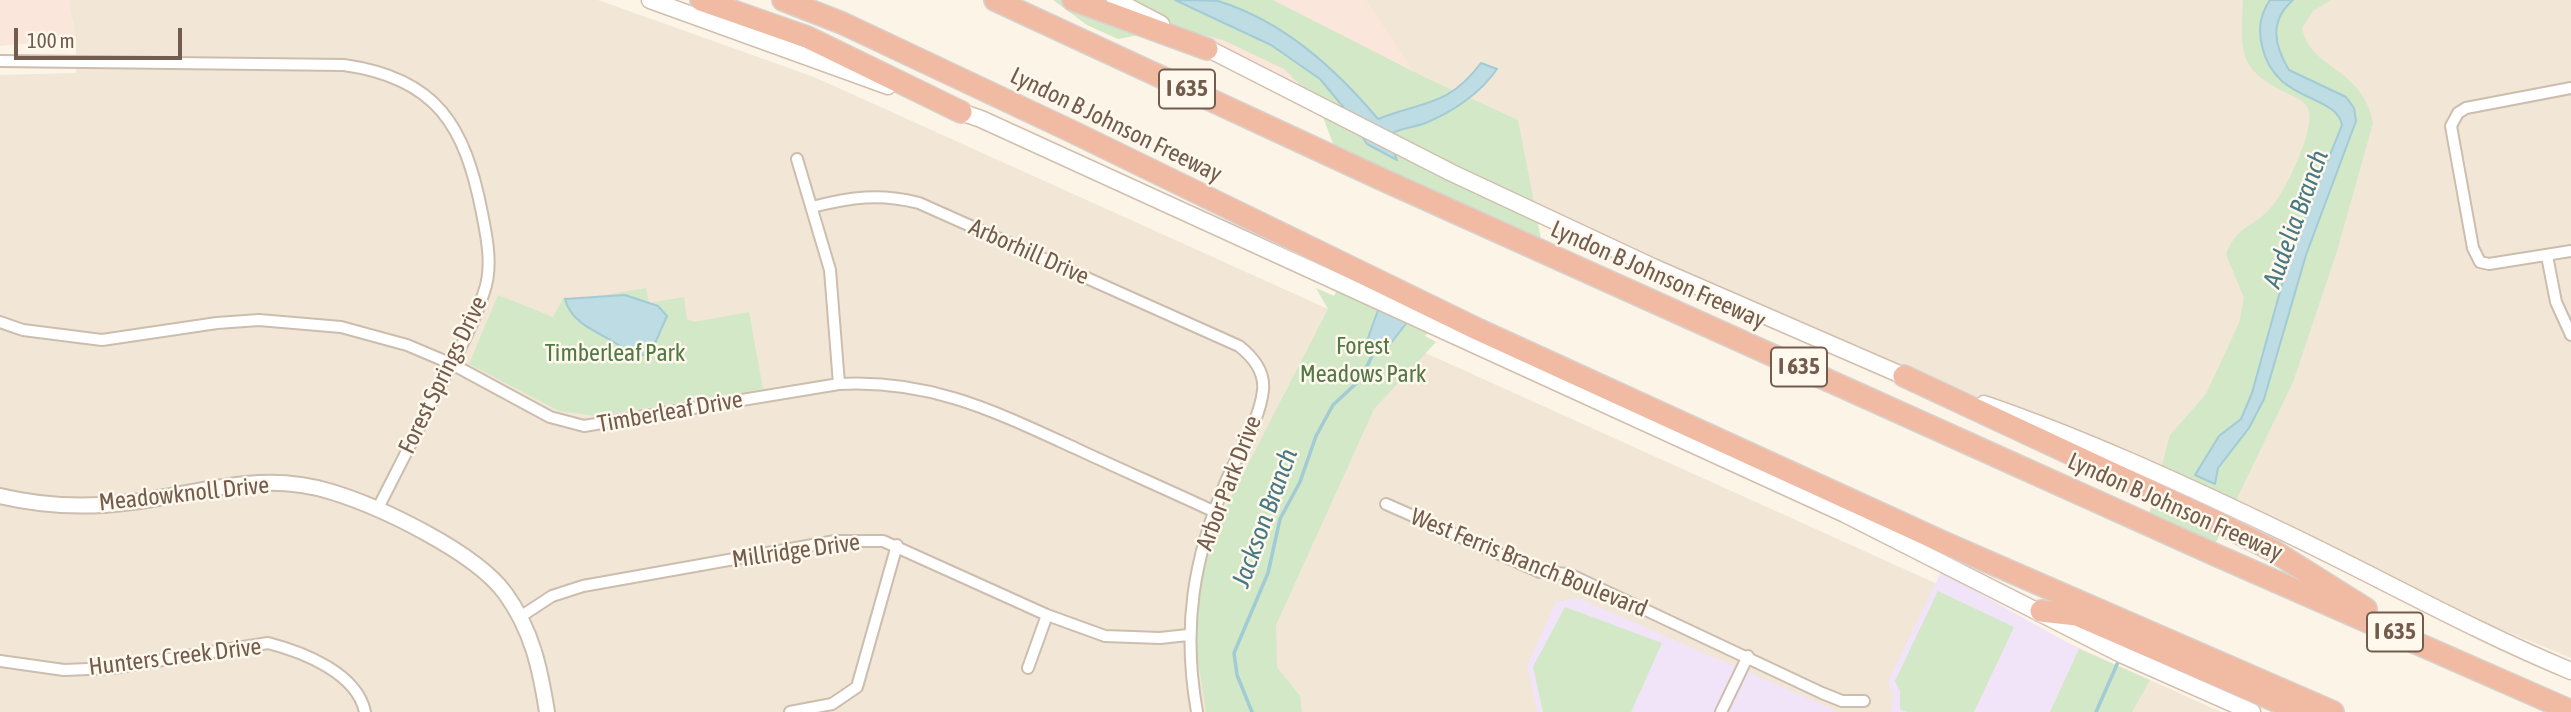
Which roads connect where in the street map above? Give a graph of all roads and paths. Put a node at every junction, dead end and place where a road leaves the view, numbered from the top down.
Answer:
1 (650, 0) edge
2 (701, 0) edge
3 (783, 0) edge
4 (995, 0) edge
5 (1073, 0) edge
6 (1115, 0) edge
7 (1207, 49) junction
8 (0, 61) edge
9 (2571, 88) edge
10 (961, 112) junction
11 (797, 159) dead end
12 (812, 208) junction
13 (2571, 251) edge
14 (2547, 256) junction
15 (0, 322) edge
16 (2571, 335) edge
17 (1239, 346) joint
18 (452, 363) junction
19 (1904, 376) junction
20 (839, 384) junction
21 (0, 496) edge
22 (1386, 504) dead end
23 (377, 510) junction
24 (1213, 511) junction
25 (897, 545) junction
26 (2041, 611) junction
27 (1047, 615) junction
28 (520, 617) junction
29 (1188, 635) junction
30 (2421, 643) junction
31 (1748, 656) junction
32 (0, 661) edge
33 (1028, 668) dead end
34 (2571, 671) edge
35 (1864, 701) dead end
36 (2571, 711) edge
37 (365, 712) edge
38 (547, 712) edge
39 (790, 712) edge
40 (1197, 712) edge
41 (1721, 712) edge
42 (2252, 712) edge
43 (2301, 712) edge
44 (2333, 712) edge

1 - 10 main road
2 - 10 highway
3 - 44 highway, Lyndon B Johnson Freeway
4 - 30 highway, Lyndon B Johnson Freeway / I 635
5 - 7 highway
6 - 7 main road
7 - 19 main road
8 - 18 street, Forest Springs Drive
9 - 14 street
10 - 26 main road
11 - 12 street
12 - 17 street, Arborhill Drive
12 - 20 street
13 - 14 street
14 - 16 street
15 - 18 street, Timberleaf Drive
17 - 24 street, Arbor Park Drive
18 - 20 street, Timberleaf Drive
18 - 23 street, Forest Springs Drive
19 - 30 highway
19 - 34 main road
20 - 24 street, Timberleaf Drive
21 - 23 street, Meadowknoll Drive
22 - 31 street, West Ferris Branch Boulevard
23 - 28 street, Meadowknoll Drive
24 - 29 street, Arbor Park Drive
25 - 27 street, Millridge Drive
25 - 28 street, Millridge Drive
25 - 39 street
26 - 42 main road
26 - 43 highway
27 - 29 street, Millridge Drive
27 - 33 street
28 - 38 street, Meadowknoll Drive
29 - 40 street, Arbor Park Drive
30 - 36 highway, Lyndon B Johnson Freeway / I 635
31 - 35 street, West Ferris Branch Boulevard
31 - 41 street
32 - 37 street, Hunters Creek Drive

